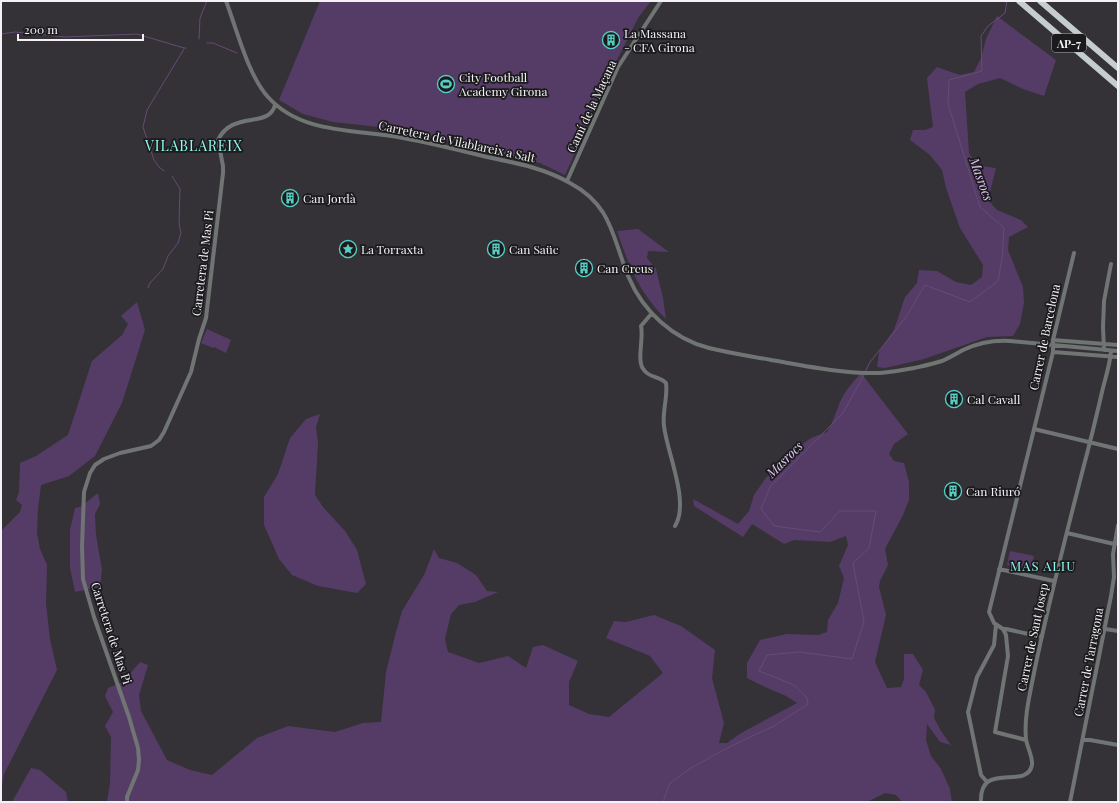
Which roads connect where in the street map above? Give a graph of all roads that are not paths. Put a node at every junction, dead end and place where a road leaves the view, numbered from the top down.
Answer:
1 (226, 1) edge
2 (661, 1) edge
3 (1019, 1) edge
4 (1040, 1) edge
5 (1118, 68) edge
6 (1118, 86) edge
7 (275, 105) junction
8 (568, 181) junction
9 (1074, 253) dead end
10 (1111, 264) dead end
11 (652, 313) junction
12 (1053, 340) junction
13 (1104, 343) junction
14 (1118, 345) edge
15 (1053, 346) junction
16 (1104, 350) junction
17 (1111, 351) junction
18 (1118, 351) edge
19 (1053, 352) junction
20 (1111, 357) junction
21 (1118, 358) edge
22 (1034, 429) junction
23 (1090, 443) junction
24 (1118, 449) edge
25 (1118, 525) edge
26 (675, 526) dead end
27 (1067, 533) junction
28 (1116, 544) edge
29 (999, 569) junction
30 (1054, 581) junction
31 (996, 625) junction
32 (1003, 629) junction
33 (1105, 629) junction
34 (1118, 631) edge
35 (1042, 637) junction
36 (1026, 740) junction
37 (1083, 740) junction
38 (1118, 745) edge
39 (987, 782) junction
40 (127, 802) edge
41 (981, 802) edge
42 (1070, 802) edge

1 - 7 street, Carretera de Vilablareix a Salt
2 - 8 street, Camí de la Maçana
3 - 6 highway, AP-7
4 - 5 highway, AP-7
7 - 8 street, Carretera de Vilablareix a Salt
7 - 40 street, Carretera de Mas Pi
8 - 11 street, Carretera de Vilablareix a Salt
9 - 12 street, Carrer de Barcelona
10 - 13 street
11 - 15 street, Carretera de Vilablareix a Salt
11 - 26 street
12 - 13 street
12 - 15 street, Carrer de Barcelona
13 - 14 street
13 - 16 street
15 - 16 street, Carretera de Vilablareix a Salt
15 - 19 street, Carrer de Barcelona
16 - 17 street, Carretera de Vilablareix a Salt
17 - 18 street, Carretera de Vilablareix a Salt
17 - 20 street, Carrer de Sant Josep
19 - 20 street
19 - 22 street, Carrer de Barcelona
20 - 21 street
20 - 23 street, Carrer de Sant Josep
22 - 23 street
22 - 29 street, Carrer de Barcelona
23 - 24 street
23 - 27 street, Carrer de Sant Josep
25 - 28 street, Carrer de Tarragona
27 - 28 street
27 - 30 street, Carrer de Sant Josep
28 - 33 street, Carrer de Tarragona
29 - 30 street
29 - 31 street, Carrer de Barcelona
30 - 35 street, Carrer de Sant Josep
31 - 32 street
31 - 39 street
32 - 35 street
32 - 36 street
33 - 34 street
33 - 37 street, Carrer de Tarragona
35 - 36 street, Carrer de Sant Josep
36 - 39 street, Carrer de Sant Josep
37 - 38 street
37 - 42 street, Carrer de Tarragona
39 - 41 street

